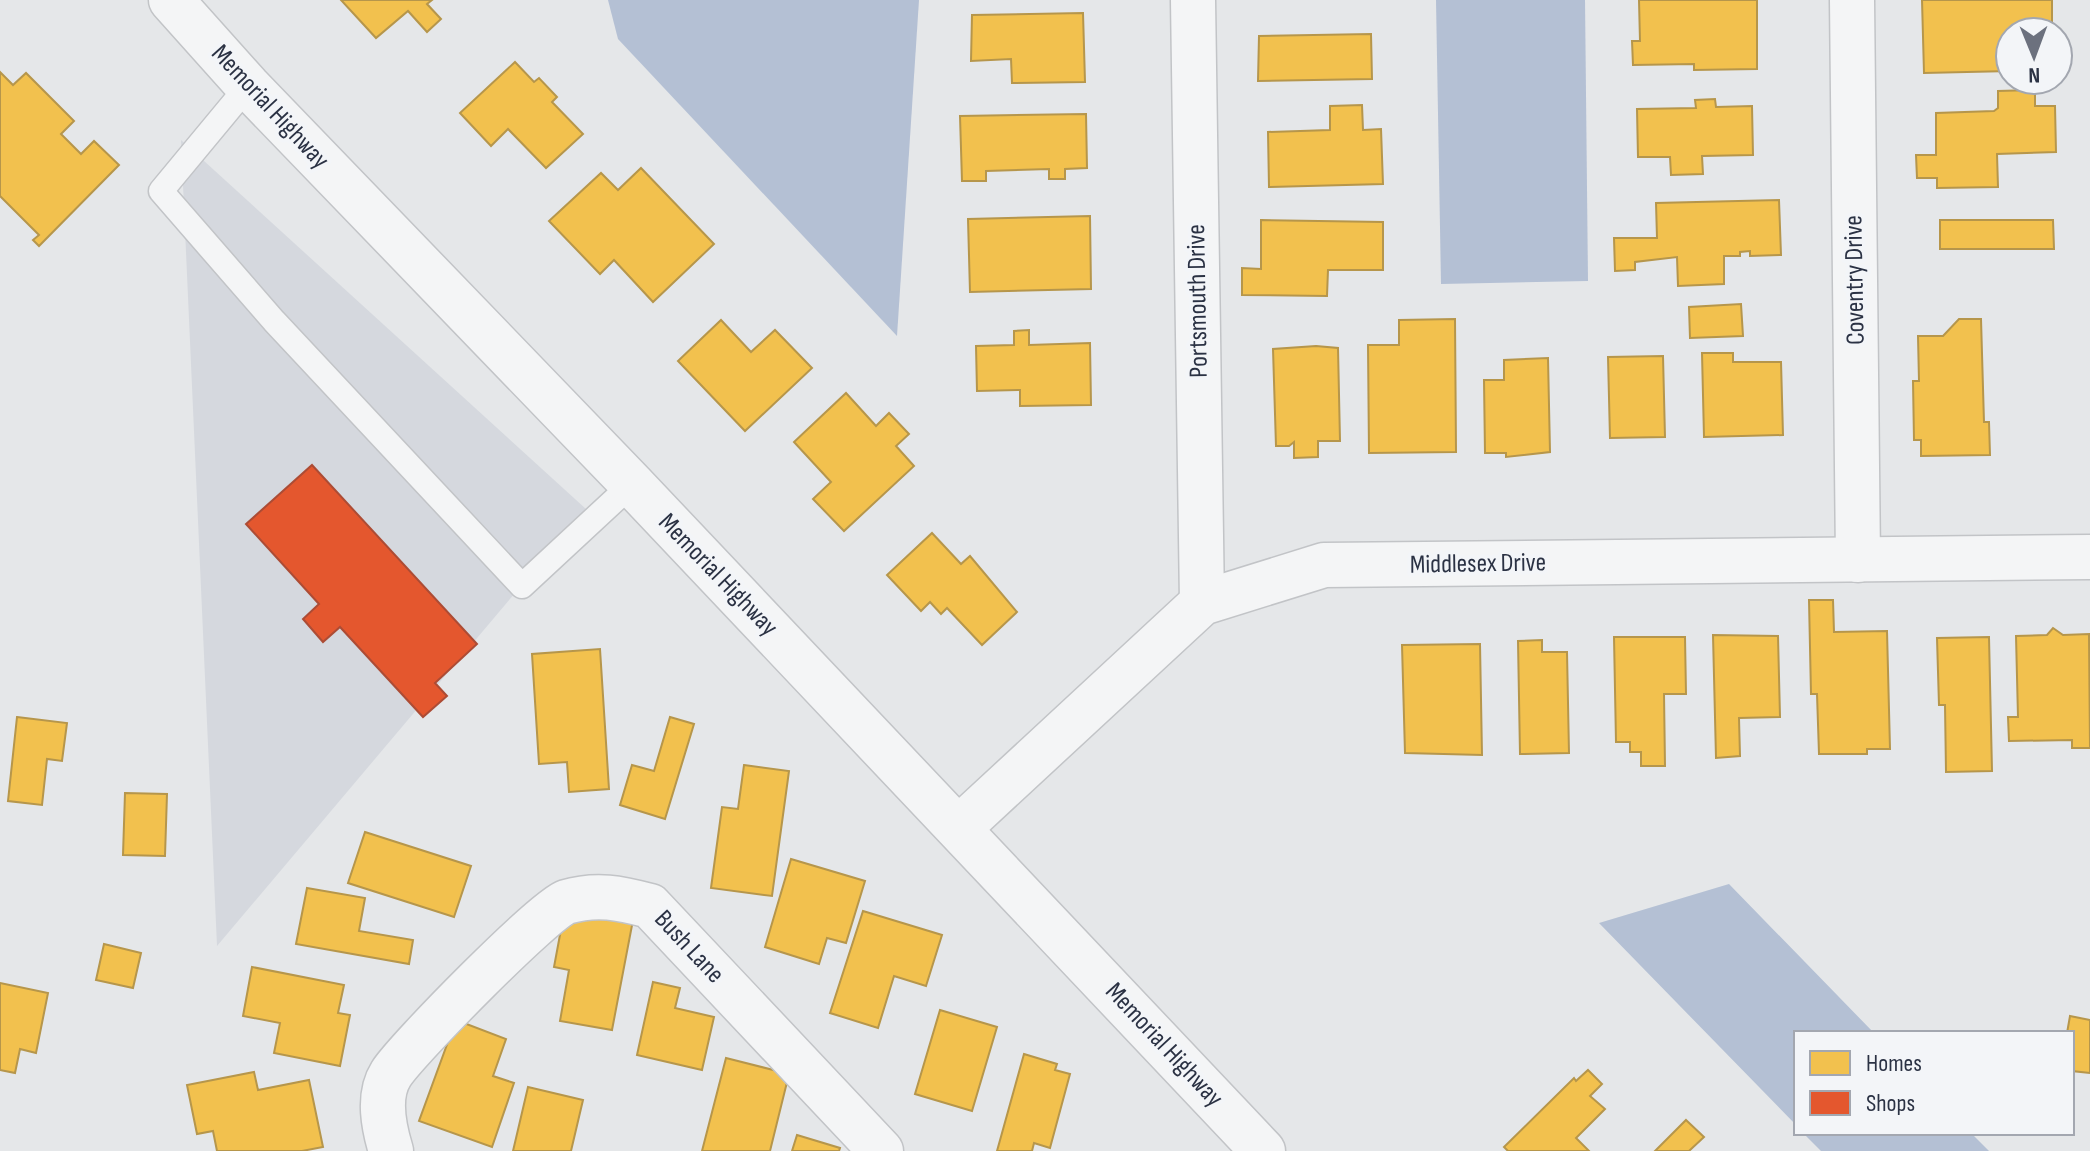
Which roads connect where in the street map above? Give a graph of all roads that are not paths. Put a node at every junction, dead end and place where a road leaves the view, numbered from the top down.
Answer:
1 (1193, 0) edge
2 (1852, 0) edge
3 (183, 4) edge
4 (248, 86) junction
5 (632, 484) junction
6 (2090, 557) edge
7 (1858, 560) junction
8 (1202, 603) junction
9 (959, 828) junction
10 (391, 1151) edge
11 (881, 1151) edge
12 (1263, 1151) edge

1 - 8 street, Portsmouth Drive
2 - 7 street, Coventry Drive
3 - 4 street, Memorial Highway
4 - 5 street, Memorial Highway
4 - 5 lane
5 - 9 street, Memorial Highway
6 - 7 street, Middlesex Drive
7 - 8 street, Middlesex Drive
8 - 9 street, Middlesex Drive
9 - 12 street, Memorial Highway
10 - 11 street, Bush Lane

